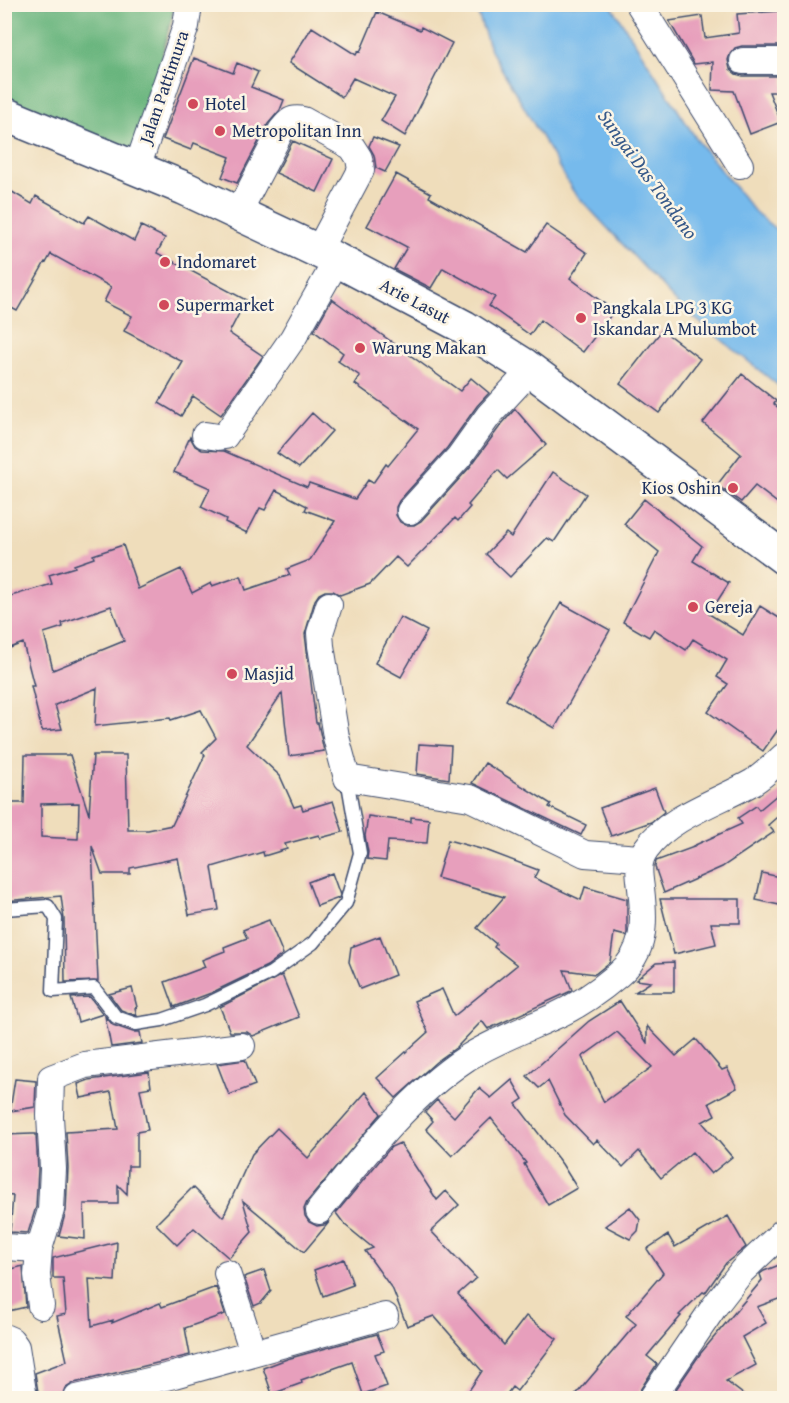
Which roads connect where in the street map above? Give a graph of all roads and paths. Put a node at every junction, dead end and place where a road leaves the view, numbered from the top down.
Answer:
1 (189, 4) edge
2 (645, 6) edge
3 (743, 61) dead end
4 (784, 61) edge
5 (4, 114) edge
6 (740, 165) dead end
7 (137, 168) junction
8 (238, 213) junction
9 (327, 255) junction
10 (531, 370) junction
11 (205, 435) dead end
12 (410, 511) dead end
13 (784, 558) edge
14 (329, 605) dead end
15 (784, 756) edge
16 (347, 778) junction
17 (640, 858) junction
18 (4, 909) edge
19 (242, 1046) dead end
20 (319, 1211) dead end
21 (784, 1231) edge
22 (4, 1247) edge
23 (39, 1249) junction
24 (227, 1274) dead end
25 (41, 1306) dead end
26 (385, 1316) dead end
27 (4, 1337) edge
28 (253, 1352) junction
29 (24, 1398) edge
30 (77, 1398) edge
31 (652, 1398) edge

1 - 7 street, Jalan Pattimura
2 - 6 street
3 - 4 street
5 - 7 main road, Arie Lasut
7 - 8 main road, Arie Lasut
8 - 9 main road, Arie Lasut
8 - 9 street
9 - 10 main road, Arie Lasut
9 - 11 street
10 - 12 street
10 - 13 main road, Arie Lasut
14 - 16 street
15 - 17 street
16 - 17 street
16 - 18 lane
17 - 20 street
19 - 23 street
21 - 31 street
22 - 23 street
23 - 25 street
24 - 28 street
26 - 28 street
27 - 29 street
28 - 30 street

